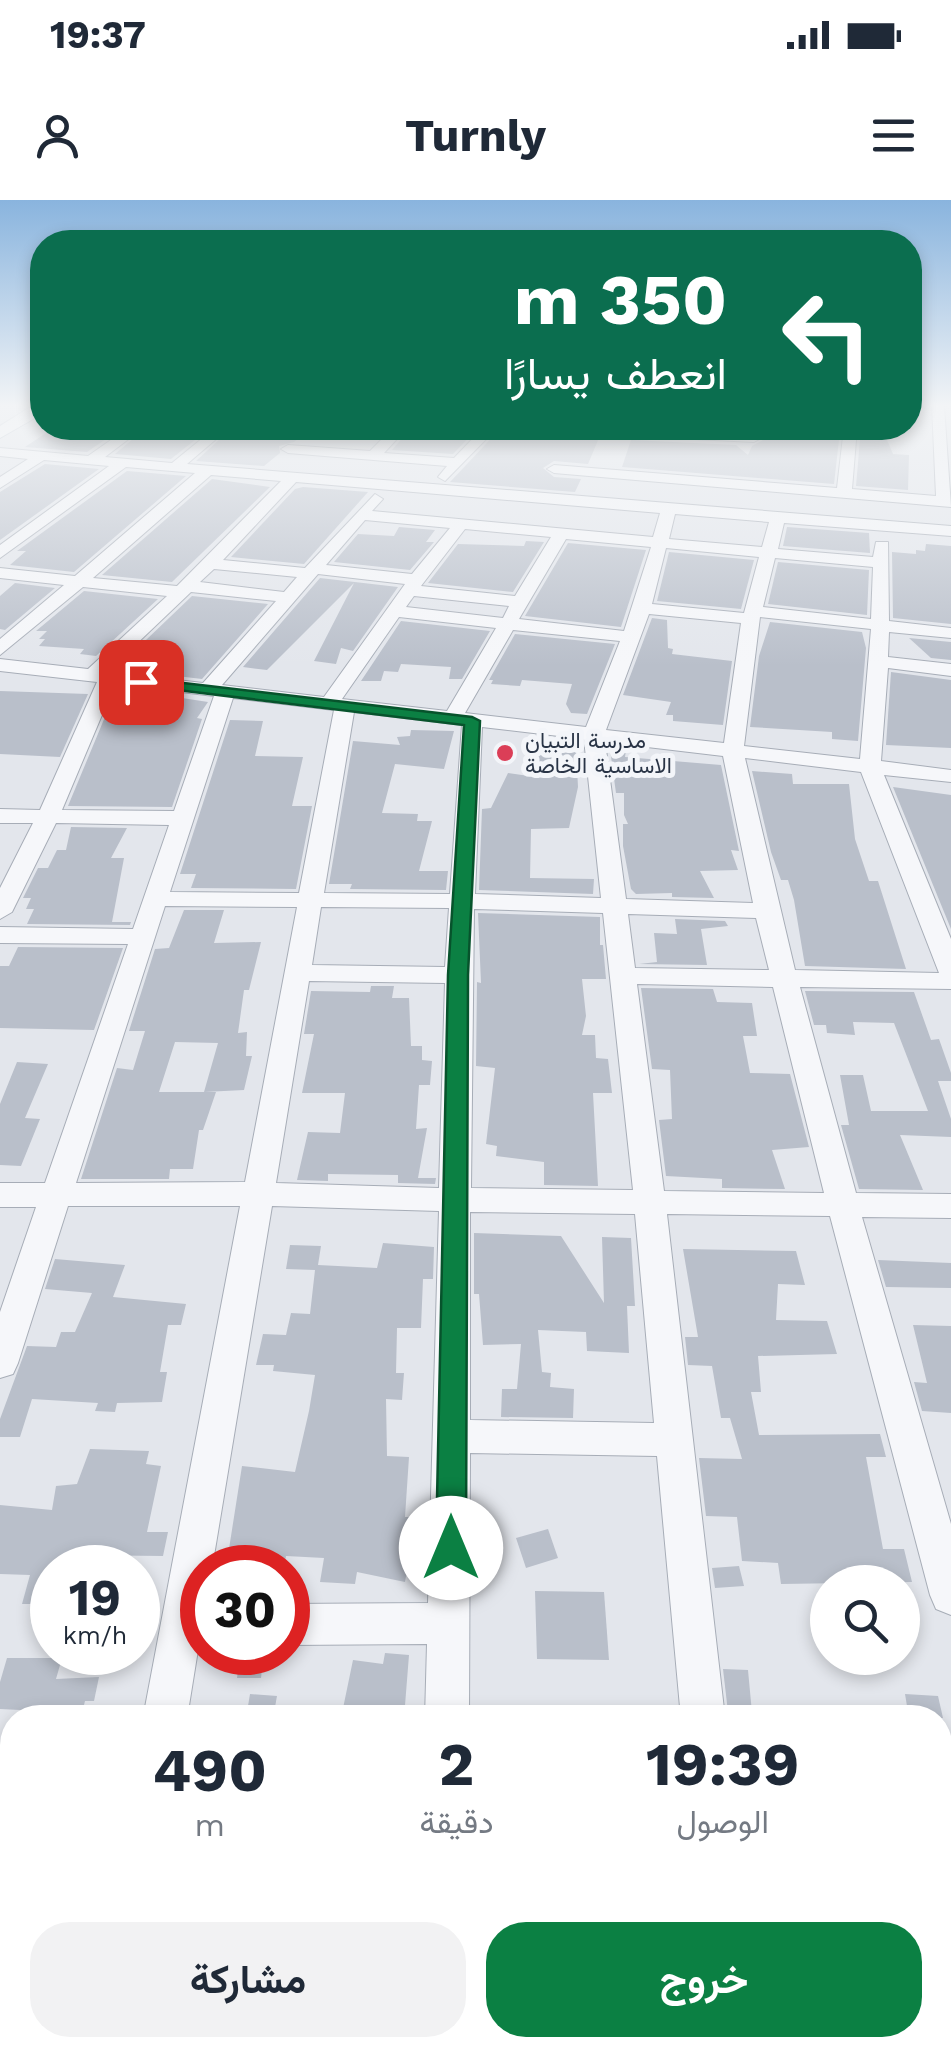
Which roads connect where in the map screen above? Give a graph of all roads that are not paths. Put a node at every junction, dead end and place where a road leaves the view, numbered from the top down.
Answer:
1 (83, 493) edge
2 (182, 493) edge
3 (278, 493) edge
4 (381, 493) edge
5 (462, 493) edge
6 (538, 493) edge
7 (637, 493) edge
8 (841, 493) edge
9 (844, 494) joint
10 (534, 499) junction
11 (948, 502) edge
12 (630, 506) junction
13 (669, 509) junction
14 (362, 515) junction
15 (778, 516) junction
16 (461, 524) junction
17 (882, 524) junction
18 (951, 530) edge
19 (561, 532) junction
20 (663, 542) junction
21 (0, 553) edge
22 (766, 554) junction
23 (881, 563) junction
24 (210, 564) junction
25 (310, 571) junction
26 (0, 573) edge
27 (77, 580) junction
28 (413, 585) junction
29 (184, 589) junction
30 (287, 597) junction
31 (518, 602) junction
32 (642, 608) junction
33 (394, 611) junction
34 (752, 615) junction
35 (506, 624) junction
36 (880, 625) junction
37 (951, 633) edge
38 (630, 637) junction
39 (0, 649) edge
40 (879, 662) junction
41 (0, 665) edge
42 (951, 670) edge
43 (100, 678) junction
44 (216, 691) junction
45 (337, 704) junction
46 (462, 720) junction
47 (594, 734) junction
48 (733, 750) junction
49 (870, 767) junction
50 (951, 776) edge
51 (0, 816) edge
52 (48, 816) junction
53 (182, 818) junction
54 (156, 899) junction
55 (308, 900) junction
56 (461, 901) junction
57 (924, 905) junction
58 (951, 906) edge
59 (614, 908) junction
60 (768, 911) junction
61 (0, 912) edge
62 (0, 935) edge
63 (144, 937) junction
64 (951, 972) edge
65 (300, 973) junction
66 (458, 975) junction
67 (622, 976) junction
68 (787, 981) junction
69 (951, 981) edge
70 (259, 1194) junction
71 (0, 1195) edge
72 (56, 1196) junction
73 (453, 1200) junction
74 (650, 1202) junction
75 (843, 1205) junction
76 (951, 1206) edge
77 (0, 1363) edge
78 (452, 1436) junction
79 (674, 1440) junction
80 (204, 1545) edge
81 (951, 1595) edge
82 (310, 1624) edge
83 (450, 1624) junction
84 (180, 1666) edge
85 (169, 1705) edge
86 (447, 1705) edge
87 (702, 1705) edge

1 - 21 street
2 - 27 street
3 - 24 street
4 - 14 street
5 - 10 street
6 - 10 street
7 - 12 street
8 - 9 street
9 - 11 street
10 - 12 street
12 - 13 street
13 - 15 street
13 - 20 street
14 - 16 street
14 - 25 street
15 - 17 street
15 - 22 street
16 - 19 street
16 - 28 street
17 - 18 street
17 - 23 street
19 - 20 street
19 - 31 street
20 - 22 street
20 - 32 street
22 - 23 street
22 - 34 street
23 - 36 street
24 - 25 street
24 - 29 street
25 - 28 street
25 - 30 street
26 - 27 street
27 - 29 street
27 - 39 street
28 - 31 street
28 - 33 street
29 - 30 street
29 - 43 street
30 - 44 street
31 - 35 street
32 - 34 street
32 - 38 street
33 - 35 street
33 - 45 street
34 - 36 street
34 - 48 street
35 - 38 street
35 - 46 street
36 - 37 street
36 - 40 street
38 - 47 street
40 - 42 street
40 - 49 street
41 - 43 street
43 - 44 street
43 - 52 street
44 - 45 street
44 - 53 street
45 - 46 street
45 - 55 street
46 - 47 street
46 - 56 street
47 - 48 street
47 - 59 street
48 - 49 street
48 - 60 street
49 - 50 street
49 - 57 street
51 - 52 street
52 - 53 street
52 - 61 street
53 - 54 street
54 - 55 street
54 - 63 street
55 - 56 street
55 - 65 street
56 - 59 street
56 - 66 street
57 - 58 street
57 - 64 street
59 - 60 street
59 - 67 street
60 - 68 street
62 - 63 street
63 - 72 street
65 - 66 street
65 - 70 street
66 - 73 street
67 - 68 street
67 - 74 street
68 - 69 street
68 - 75 street
70 - 72 street
70 - 73 street
70 - 80 street
71 - 72 street
72 - 77 street
73 - 74 street
73 - 78 street
74 - 75 street
74 - 79 street
75 - 76 street
75 - 81 street
78 - 79 street
78 - 83 street
79 - 87 street
82 - 83 street
83 - 86 street
84 - 85 street

